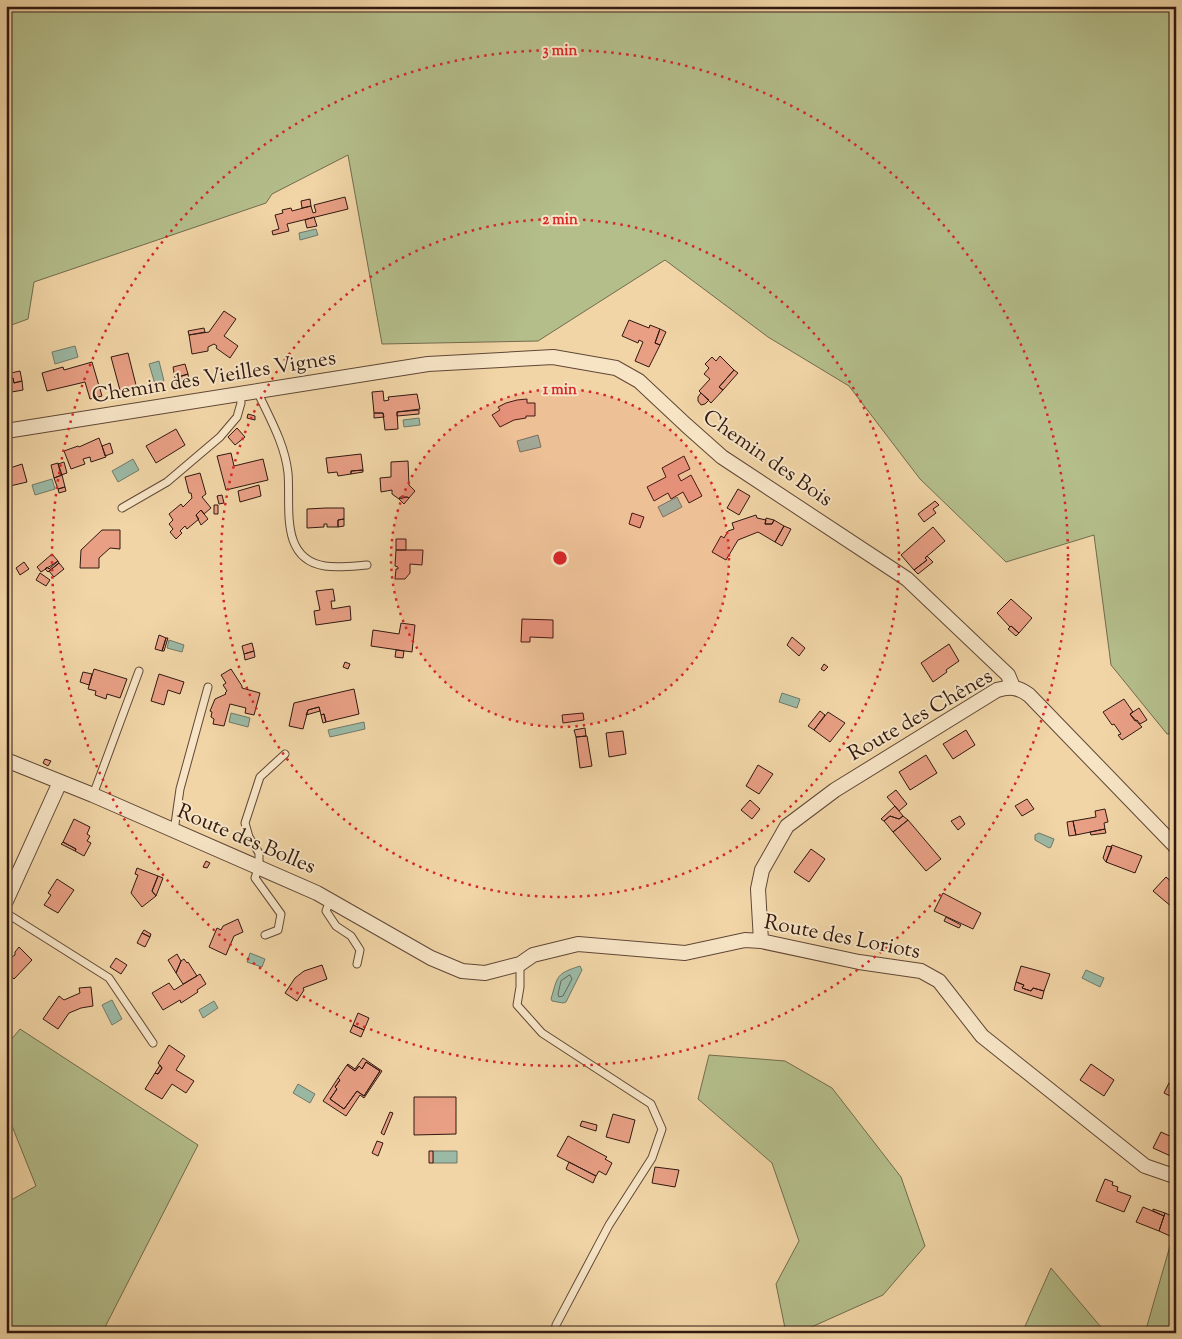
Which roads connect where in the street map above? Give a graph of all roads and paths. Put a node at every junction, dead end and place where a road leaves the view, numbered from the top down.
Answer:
1 (428, 364) joint
2 (257, 390) junction
3 (240, 393) junction
4 (6, 431) edge
5 (122, 508) dead end
6 (367, 565) dead end
7 (139, 671) dead end
8 (208, 687) dead end
9 (1013, 687) junction
10 (285, 754) dead end
11 (6, 760) edge
12 (60, 782) junction
13 (93, 795) junction
14 (174, 831) junction
15 (1176, 847) edge
16 (259, 866) junction
17 (330, 900) junction
18 (6, 901) edge
19 (6, 913) edge
20 (265, 935) dead end
21 (761, 941) junction
22 (356, 964) dead end
23 (520, 964) junction
24 (462, 971) joint
25 (153, 1044) dead end
26 (1176, 1175) edge
27 (555, 1333) edge

1 - 2 street, Chemin des Vieilles Vignes
1 - 9 street, Chemin des Bois
2 - 3 street, Chemin des Vieilles Vignes
2 - 6 lane
3 - 4 street, Chemin des Vieilles Vignes
3 - 5 lane
7 - 13 lane
8 - 14 lane
9 - 15 street, Route des Chênes
9 - 21 street, Route des Chênes
10 - 16 lane
11 - 12 street, Route des Bolles
12 - 13 street, Route des Bolles
12 - 18 street
13 - 14 street, Route des Bolles
14 - 16 street, Route des Bolles
16 - 17 street, Route des Bolles
16 - 20 lane
17 - 22 lane
17 - 24 street, Route des Bolles
19 - 25 lane
21 - 23 street, Route des Loriots
21 - 26 street, Route des Loriots
23 - 24 street, Route des Loriots
23 - 27 lane

